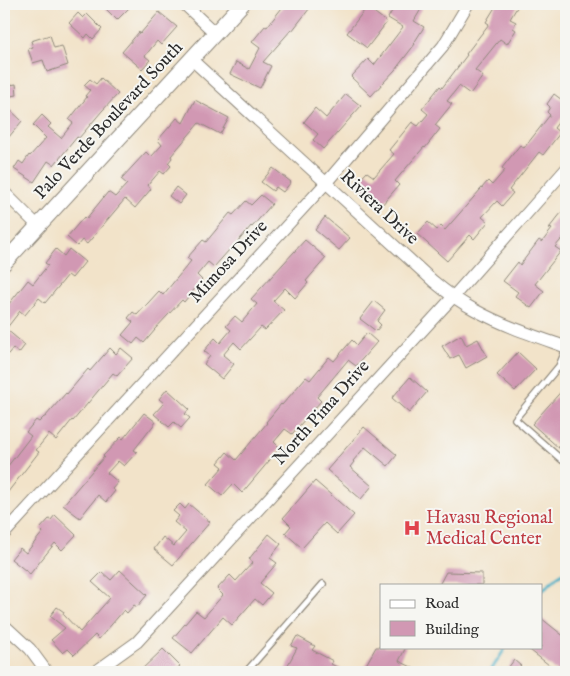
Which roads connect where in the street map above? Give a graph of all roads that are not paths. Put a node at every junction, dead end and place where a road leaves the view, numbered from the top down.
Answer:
1 (184, 4) edge
2 (242, 4) edge
3 (468, 4) edge
4 (215, 33) junction
5 (191, 59) junction
6 (566, 168) edge
7 (326, 183) junction
8 (4, 192) edge
9 (38, 226) junction
10 (4, 263) edge
11 (453, 297) junction
12 (566, 348) edge
13 (566, 456) edge
14 (4, 534) edge
15 (323, 584) dead end
16 (4, 625) edge
17 (47, 672) edge
18 (95, 672) edge
19 (246, 672) edge

1 - 4 street
2 - 4 main road, Palo Verde Boulevard South
3 - 7 street, Mimosa Drive
4 - 5 main road, Palo Verde Boulevard South
5 - 7 street, Riviera Drive
5 - 9 main road, Palo Verde Boulevard South
6 - 11 street, North Pima Drive
7 - 11 street, Riviera Drive
7 - 14 street, Mimosa Drive
8 - 9 street
9 - 10 main road, Palo Verde Boulevard South
11 - 12 street, Riviera Drive
11 - 18 street, North Pima Drive
12 - 13 lane
15 - 19 lane
16 - 17 street

